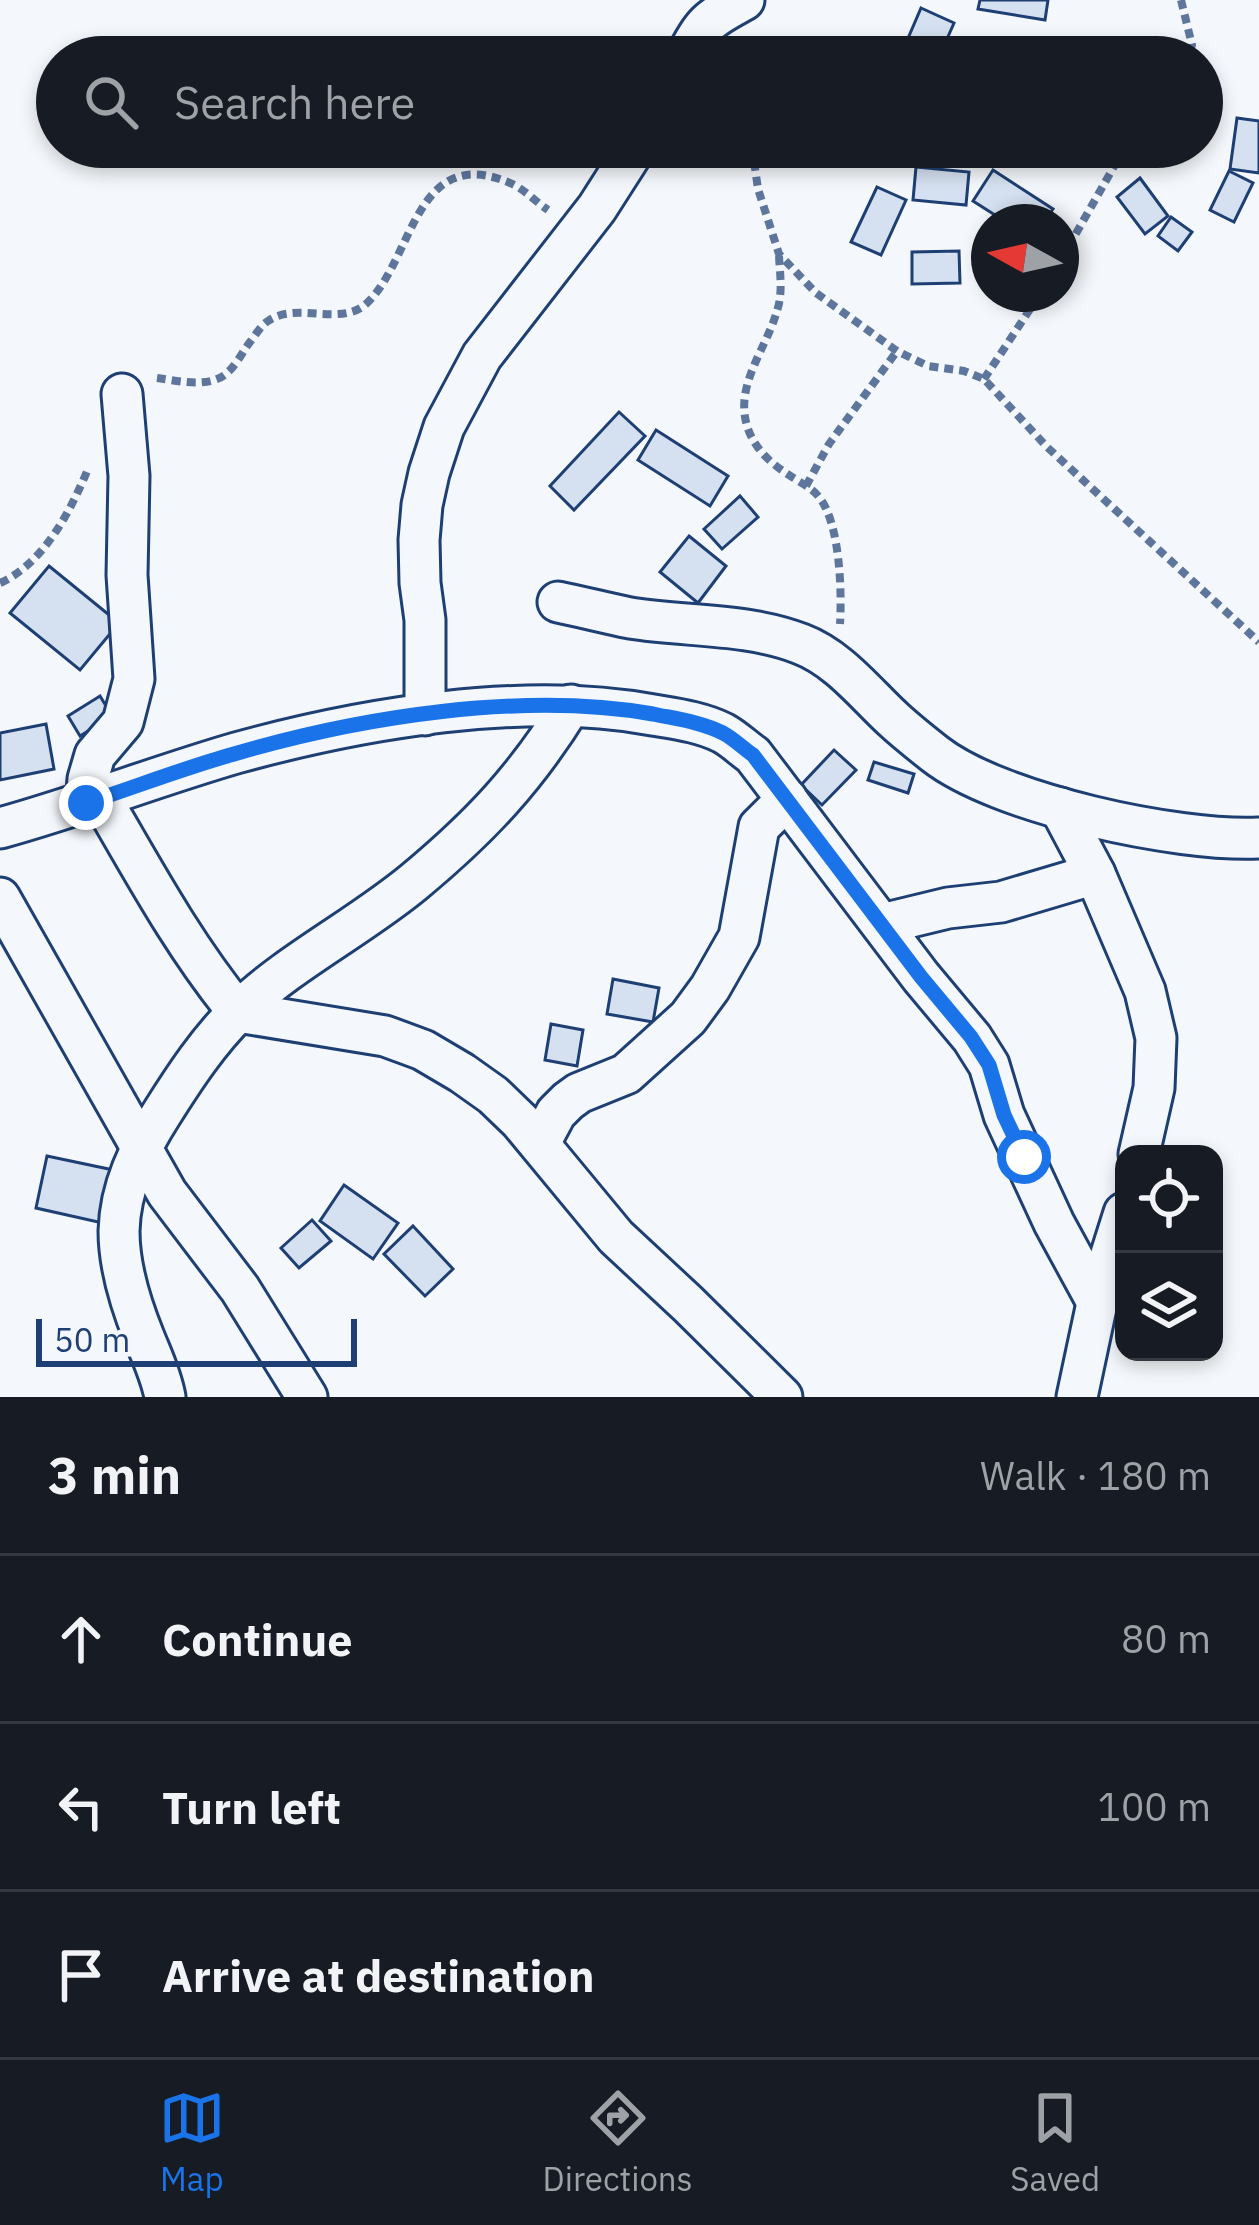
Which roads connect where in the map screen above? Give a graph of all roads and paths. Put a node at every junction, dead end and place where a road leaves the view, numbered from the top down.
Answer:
1 (744, 0) edge
2 (1181, 0) edge
3 (696, 36) edge
4 (1190, 36) edge
5 (622, 168) edge
6 (755, 168) edge
7 (1113, 168) edge
8 (1079, 228) edge
9 (578, 231) junction
10 (779, 254) junction
11 (1028, 312) edge
12 (896, 351) junction
13 (984, 379) junction
14 (122, 394) joint
15 (92, 456) dead end
16 (806, 485) junction
17 (0, 583) edge
18 (558, 602) dead end
19 (1259, 642) edge
20 (837, 666) junction
21 (571, 705) junction
22 (425, 715) junction
23 (787, 799) junction
24 (93, 801) junction
25 (1060, 808) junction
26 (0, 828) edge
27 (1259, 838) edge
28 (1095, 874) junction
29 (0, 898) edge
30 (882, 924) junction
31 (238, 1012) junction
32 (540, 1143) junction
33 (1141, 1145) edge
34 (140, 1147) junction
35 (1115, 1243) edge
36 (1097, 1302) junction
37 (165, 1397) edge
38 (308, 1397) edge
39 (782, 1397) edge
40 (1077, 1397) edge

1 - 3 street
2 - 4 path
5 - 9 street
6 - 10 path
7 - 8 path
9 - 14 path
9 - 22 street
10 - 12 path
10 - 16 path
11 - 13 path
12 - 13 path
12 - 16 path
13 - 19 path
14 - 24 street
15 - 17 path
16 - 20 path
18 - 20 street
20 - 25 street
21 - 22 street
21 - 23 street
21 - 31 street
22 - 24 street
23 - 30 street
23 - 32 street
24 - 26 street
24 - 31 street
25 - 27 street
25 - 28 street
28 - 30 street
28 - 33 street
29 - 34 street
30 - 36 street
31 - 32 street
31 - 34 street
32 - 39 street
34 - 37 street
34 - 38 street
35 - 36 street
36 - 40 street

